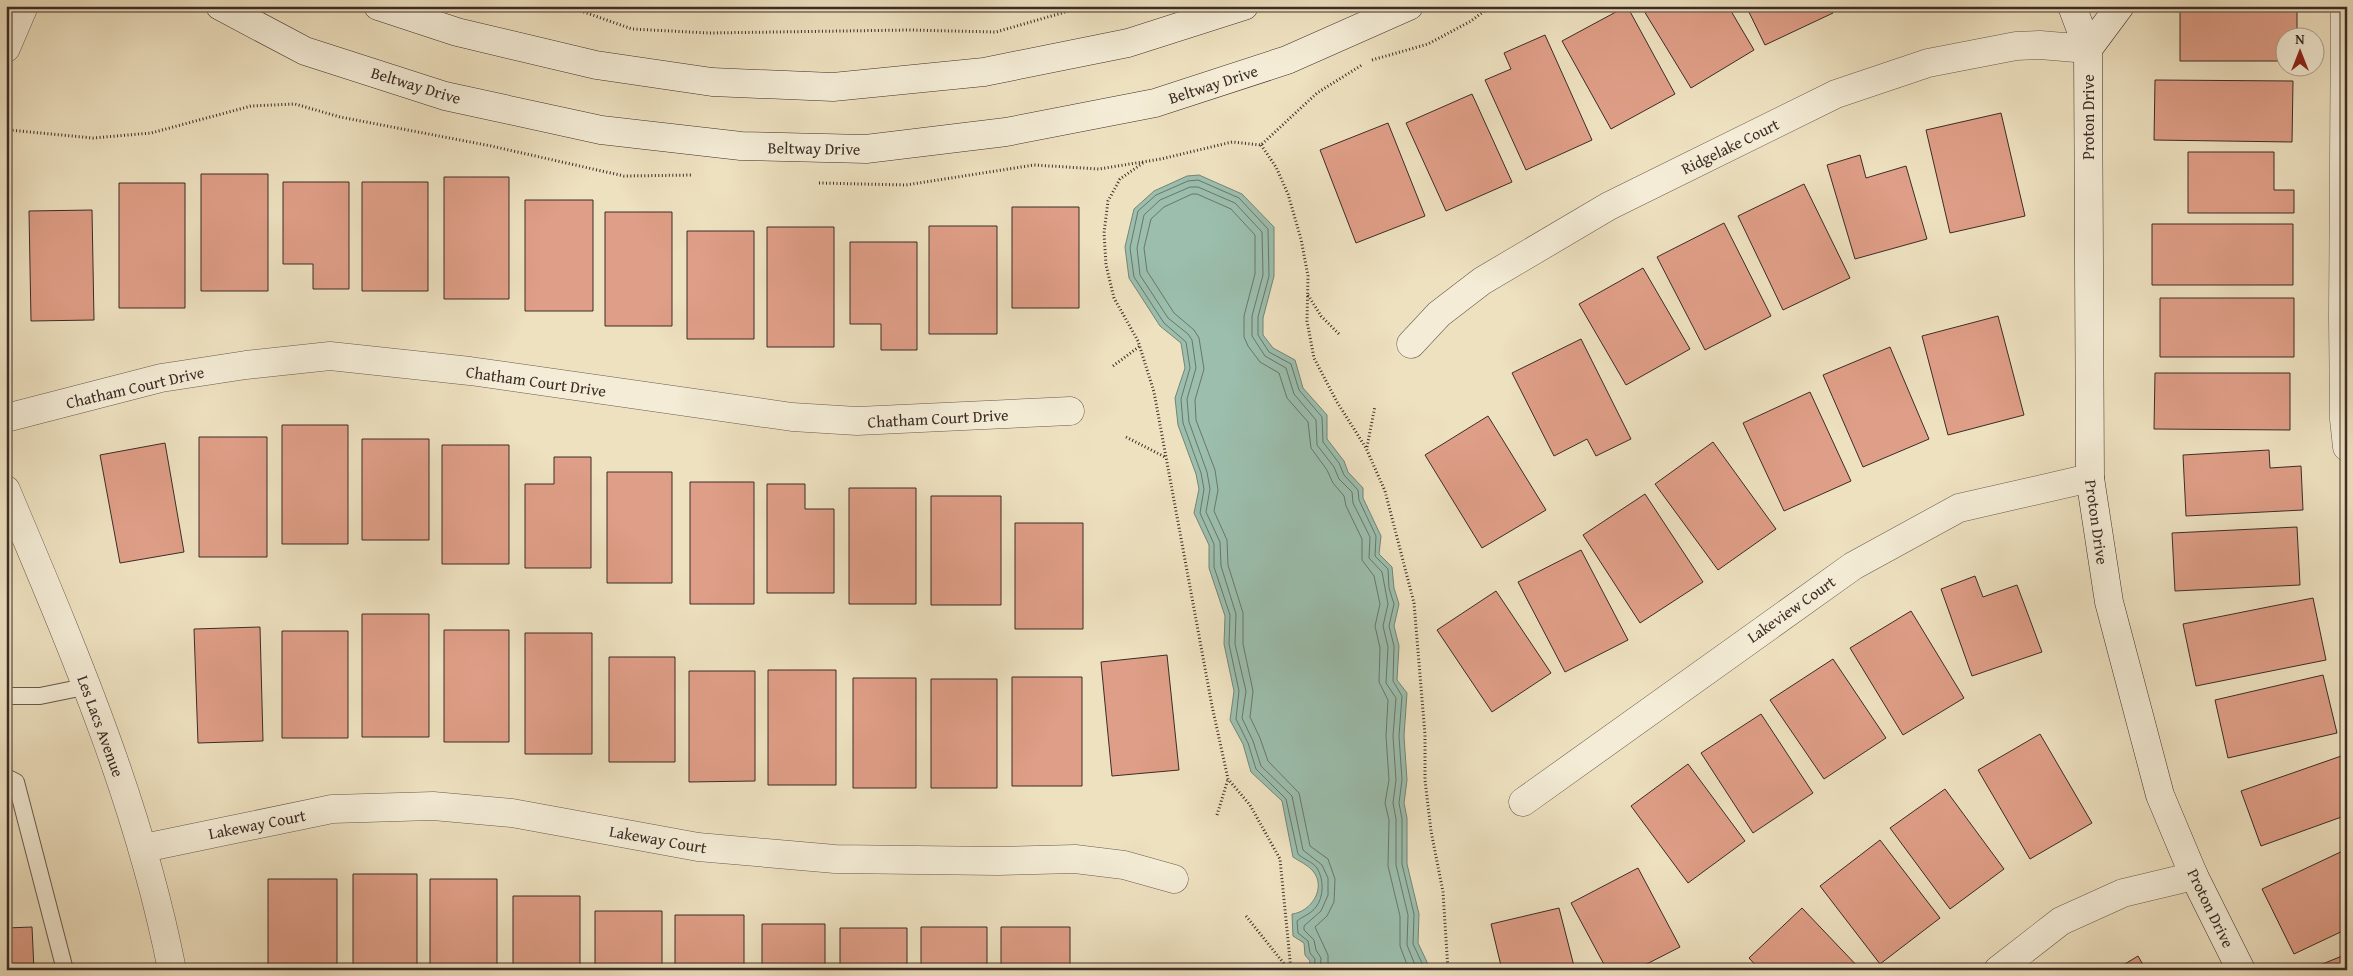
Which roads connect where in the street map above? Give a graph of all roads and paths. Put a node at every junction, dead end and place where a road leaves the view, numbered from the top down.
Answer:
1 (24, 6) edge
2 (220, 6) edge
3 (378, 6) edge
4 (567, 6) edge
5 (1086, 6) edge
6 (1244, 6) edge
7 (1409, 6) edge
8 (2072, 6) edge
9 (2120, 6) edge
10 (2345, 6) edge
11 (6, 48) edge
12 (2088, 49) junction
13 (1261, 144) dead end
14 (1144, 162) dead end
15 (1308, 294) junction
16 (1339, 334) dead end
17 (1411, 344) dead end
18 (1140, 346) junction
19 (1113, 366) dead end
20 (1376, 406) dead end
21 (1070, 411) dead end
22 (6, 418) edge
23 (1126, 437) dead end
24 (2347, 447) edge
25 (1366, 448) junction
26 (1166, 457) junction
27 (2090, 478) junction
28 (6, 490) edge
29 (89, 686) junction
30 (6, 696) edge
31 (6, 777) edge
32 (1228, 779) junction
33 (1523, 802) dead end
34 (1217, 815) dead end
35 (144, 848) junction
36 (2194, 876) junction
37 (1174, 879) dead end
38 (1246, 916) dead end
39 (65, 970) edge
40 (172, 970) edge
41 (1290, 970) edge
42 (1448, 970) edge
43 (1998, 970) edge
44 (2241, 970) edge

1 - 11 street
2 - 7 street, Beltway Drive
3 - 6 street
4 - 5 path
8 - 12 street, Proton Drive
9 - 12 street
10 - 24 street
12 - 17 street, Ridgelake Court
12 - 27 street, Proton Drive
13 - 15 path
14 - 18 path
15 - 16 path
15 - 25 path
18 - 19 path
18 - 26 path
20 - 25 path
21 - 22 street, Chatham Court Drive
23 - 26 path
25 - 42 path
26 - 32 path
27 - 33 street, Lakeview Court
27 - 36 street, Proton Drive
28 - 29 street, Les Lacs Avenue
29 - 30 lane
29 - 35 street, Les Lacs Avenue
31 - 39 lane
32 - 34 path
32 - 41 path
35 - 37 street, Lakeway Court
35 - 40 street, Les Lacs Avenue
36 - 43 street
36 - 44 street, Proton Drive
38 - 41 path

